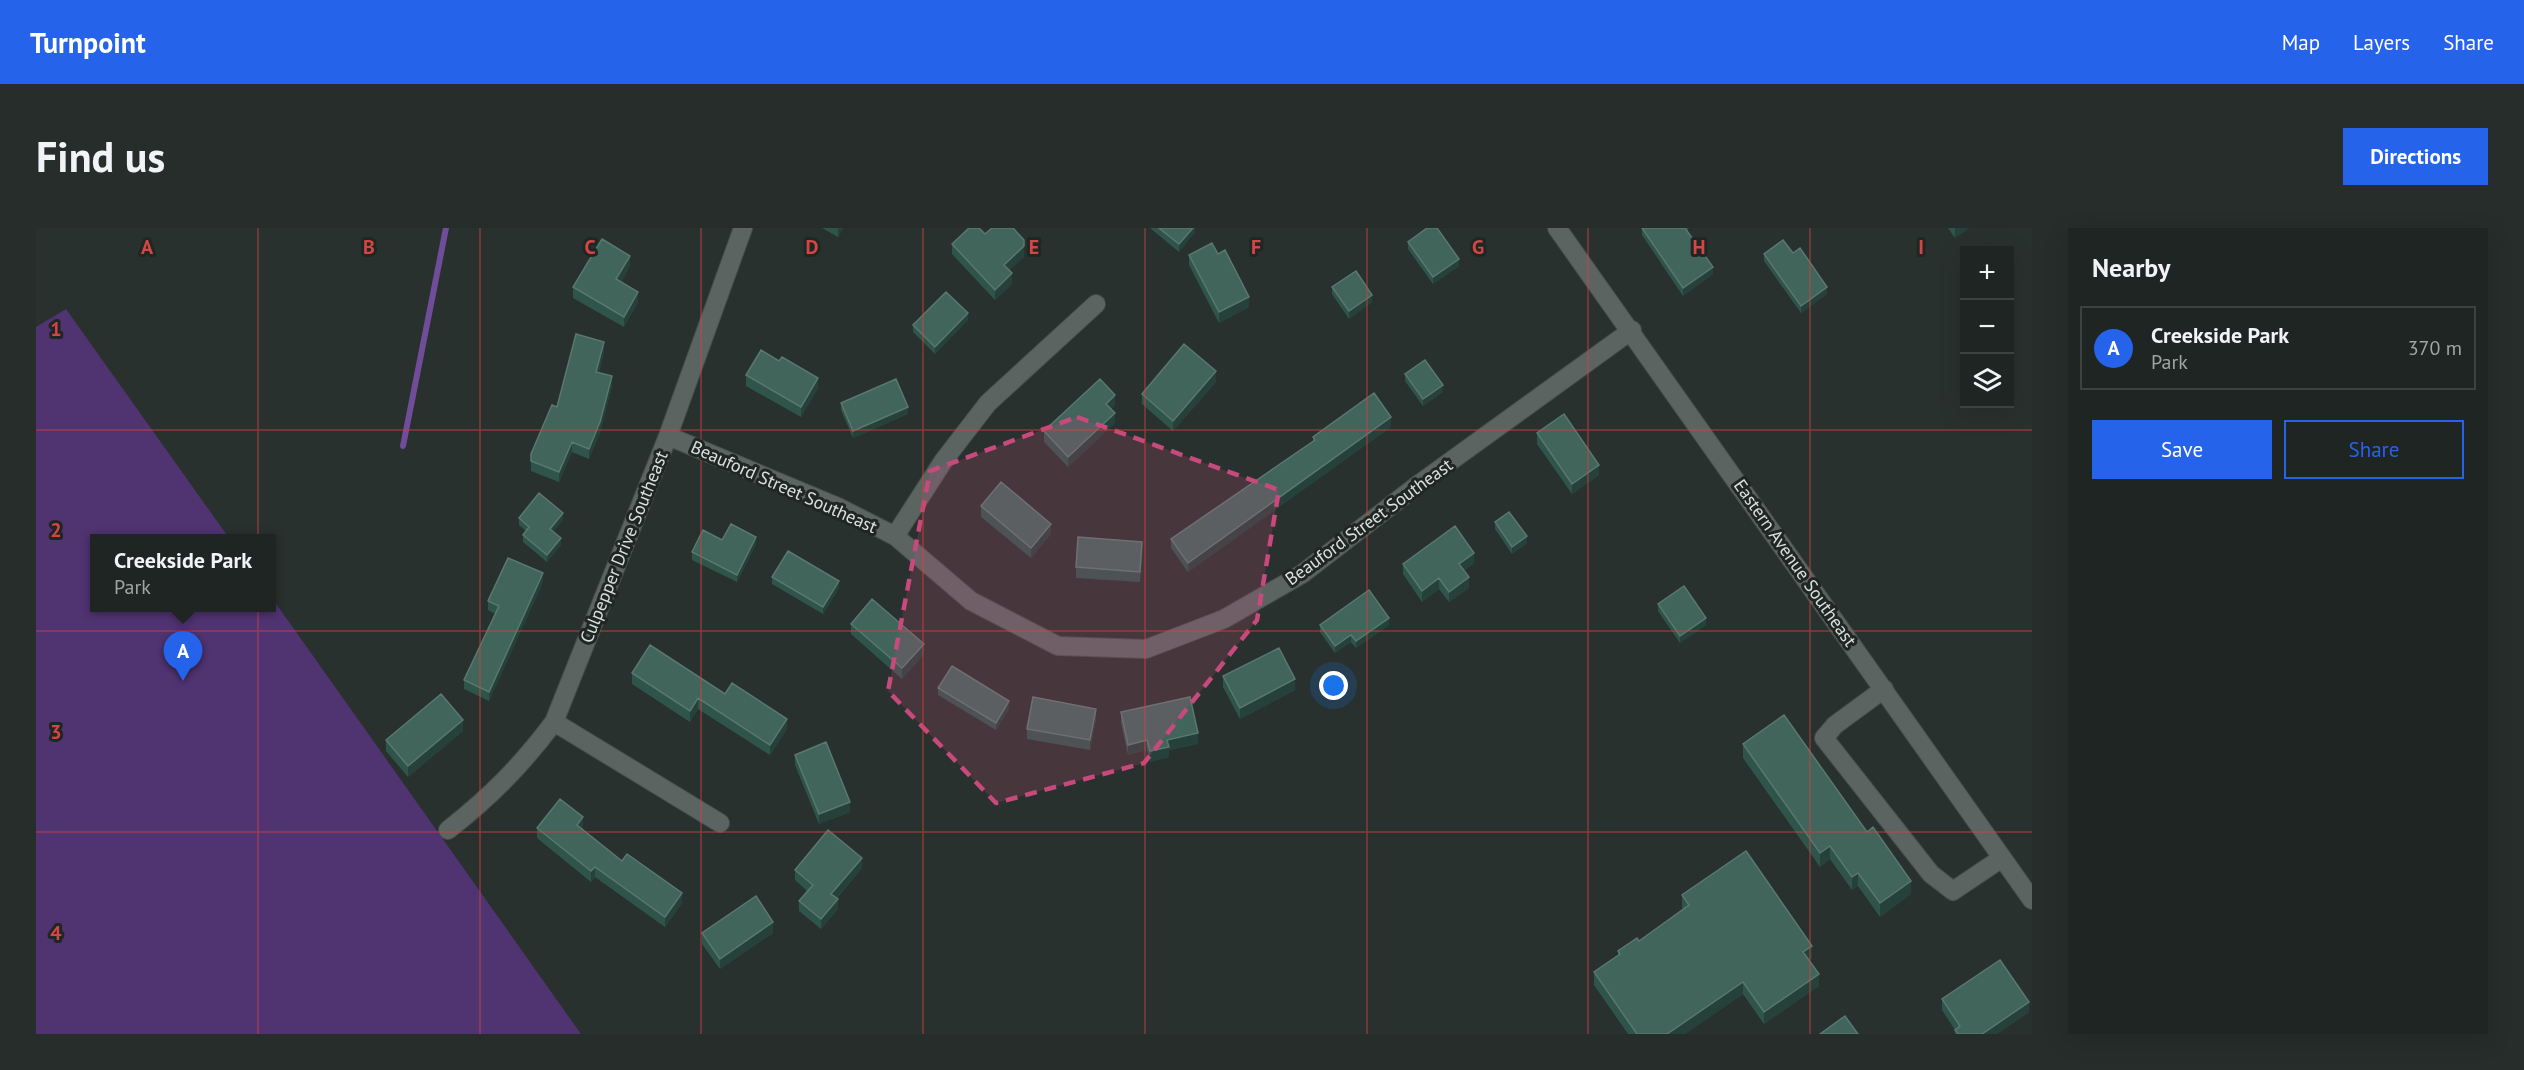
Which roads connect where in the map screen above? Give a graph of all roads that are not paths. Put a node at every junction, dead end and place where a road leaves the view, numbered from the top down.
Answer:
1 (743, 228) edge
2 (1565, 231) edge
3 (1096, 304) dead end
4 (1632, 330) junction
5 (668, 436) junction
6 (895, 536) junction
7 (1884, 689) junction
8 (554, 722) junction
9 (720, 823) dead end
10 (448, 830) dead end
11 (2002, 858) junction
12 (2032, 900) edge

1 - 5 street, Culpepper Drive Southeast
2 - 4 street, Eastern Avenue Southeast
3 - 6 street
4 - 6 street, Beauford Street Southeast
4 - 7 street, Eastern Avenue Southeast
5 - 6 street, Beauford Street Southeast
5 - 8 street, Culpepper Drive Southeast
7 - 11 street, Eastern Avenue Southeast
7 - 11 street
8 - 9 street
8 - 10 street, Culpepper Drive Southeast
11 - 12 street, Eastern Avenue Southeast

